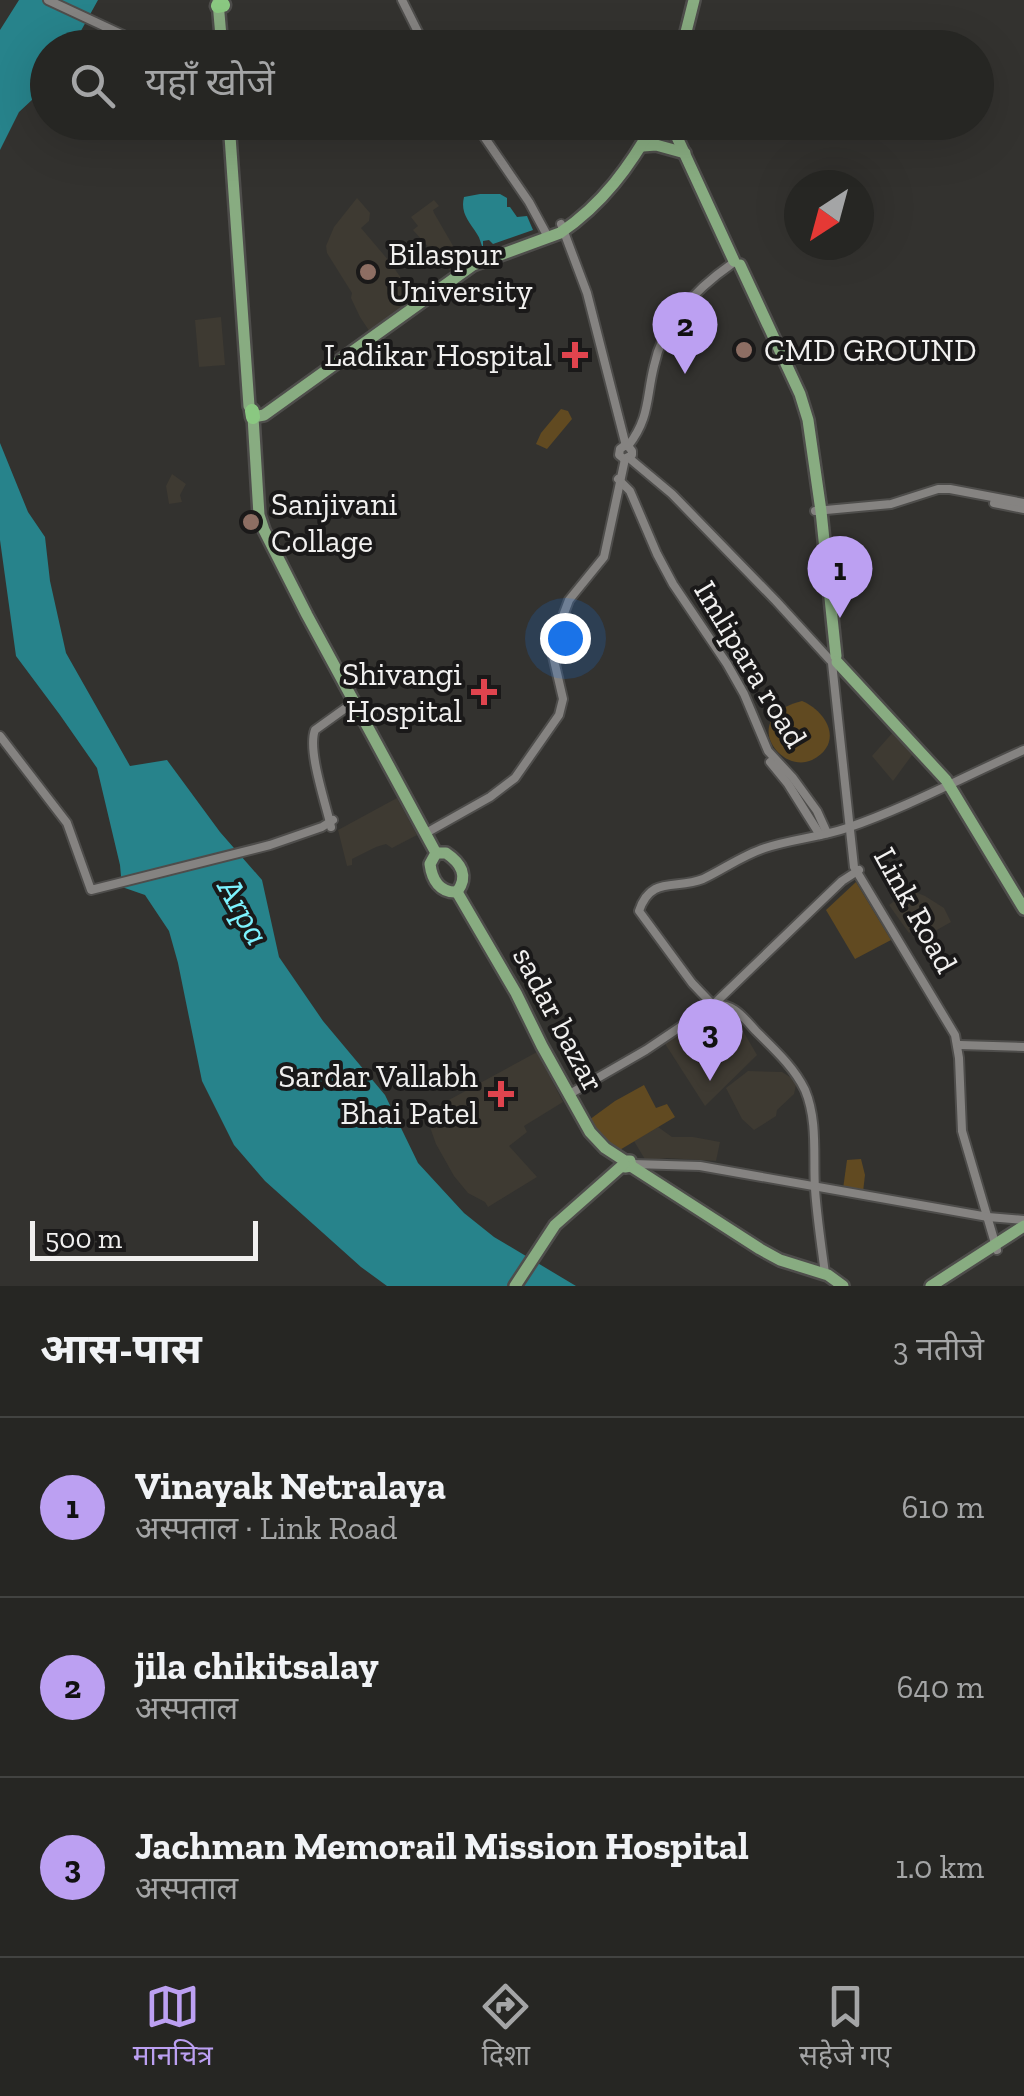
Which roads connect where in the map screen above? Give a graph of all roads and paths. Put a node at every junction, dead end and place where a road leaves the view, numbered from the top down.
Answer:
1 (48, 0) edge
2 (402, 0) edge
3 (694, 0) edge
4 (220, 3) edge
5 (111, 30) edge
6 (222, 30) edge
7 (417, 30) edge
8 (686, 30) edge
9 (231, 140) edge
10 (486, 140) edge
11 (681, 140) edge
12 (681, 140) edge
13 (644, 142) joint
14 (686, 153) junction
15 (556, 231) junction
16 (736, 264) junction
17 (253, 414) junction
18 (627, 452) junction
19 (618, 479) junction
20 (1024, 506) edge
21 (818, 514) junction
22 (834, 660) junction
23 (354, 702) junction
24 (0, 736) edge
25 (1024, 750) edge
26 (952, 784) junction
27 (850, 826) junction
28 (426, 833) junction
29 (824, 834) junction
30 (436, 852) junction
31 (858, 872) junction
32 (458, 892) junction
33 (1024, 906) edge
34 (713, 1004) junction
35 (1024, 1048) edge
36 (960, 1050) junction
37 (568, 1094) junction
38 (628, 1164) junction
39 (815, 1185) junction
40 (987, 1219) junction
41 (1024, 1226) edge
42 (997, 1248) junction
43 (824, 1271) junction
44 (518, 1286) edge
45 (847, 1286) edge
46 (932, 1286) edge
47 (943, 1286) edge

1 - 5 street
2 - 7 street
3 - 8 main road
4 - 6 main road
9 - 17 main road
10 - 15 street
11 - 14 main road, Link Road
12 - 16 main road
13 - 14 main road
13 - 15 main road
14 - 16 main road, Link Road
15 - 17 main road
15 - 18 street
16 - 18 street
16 - 21 main road, Link Road
17 - 23 main road
18 - 19 street
18 - 22 street
19 - 28 street
19 - 29 street, Imlipara road
20 - 21 street
21 - 22 main road, Link Road
22 - 26 main road
22 - 27 street, Link Road
23 - 24 street
23 - 28 main road
25 - 26 street
26 - 27 street
26 - 33 main road
27 - 29 street
27 - 31 street, Link Road
28 - 30 main road
29 - 34 street
30 - 32 main road
30 - 32 main road
31 - 34 street
31 - 36 street, Link Road
32 - 37 main road, sadar bazar
34 - 37 street
34 - 39 street
35 - 36 street
36 - 40 street, Link Road
37 - 38 main road, sadar bazar
38 - 39 street
38 - 43 main road, sadar bazar
38 - 44 main road
39 - 40 street
39 - 43 street
40 - 41 street
40 - 42 street, Link Road
41 - 42 main road
42 - 46 main road
42 - 47 main road
43 - 45 main road

